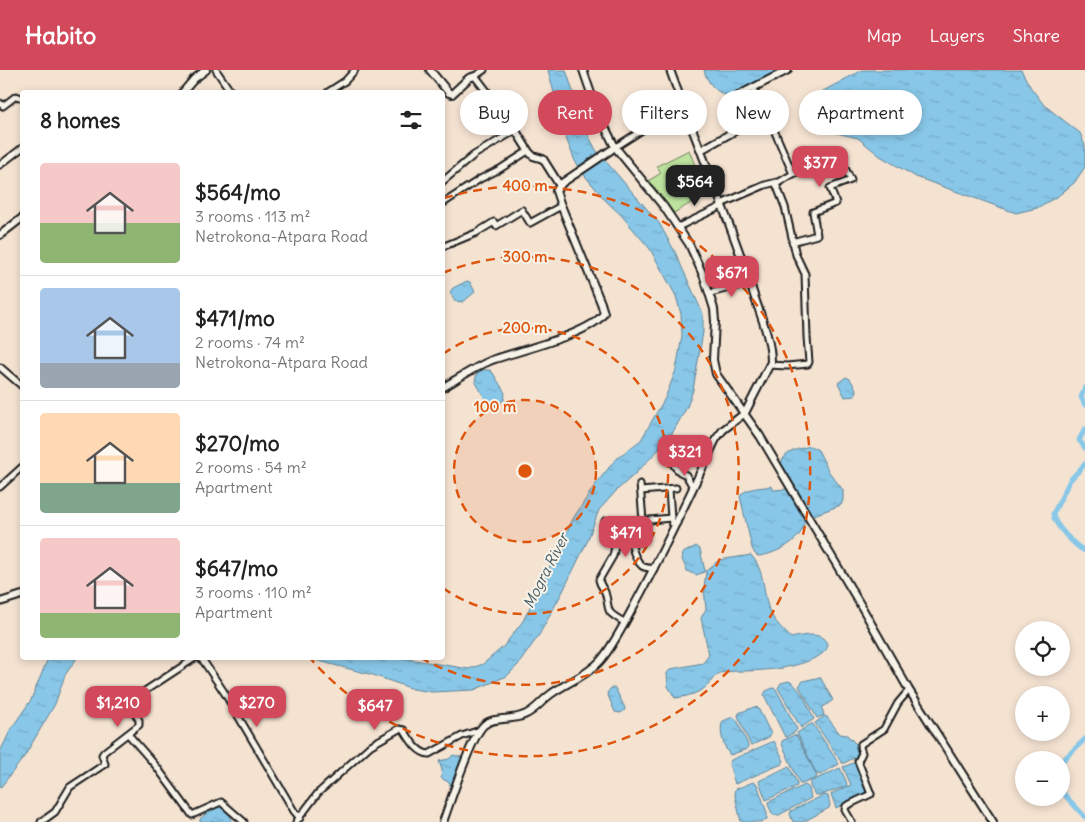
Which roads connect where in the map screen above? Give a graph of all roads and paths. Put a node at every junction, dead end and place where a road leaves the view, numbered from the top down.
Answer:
1 (206, 70) edge
2 (216, 70) edge
3 (355, 70) edge
4 (430, 70) edge
5 (484, 70) edge
6 (583, 70) edge
7 (670, 70) edge
8 (788, 70) edge
9 (475, 76) junction
10 (752, 88) junction
11 (184, 90) edge
12 (229, 90) edge
13 (331, 90) edge
14 (486, 90) edge
15 (678, 90) edge
16 (20, 97) edge
17 (0, 103) edge
18 (508, 135) edge
19 (519, 135) edge
20 (634, 135) edge
21 (695, 135) edge
22 (613, 148) junction
23 (20, 150) edge
24 (701, 150) junction
25 (528, 151) junction
26 (0, 165) edge
27 (793, 174) junction
28 (445, 180) edge
29 (777, 182) junction
30 (560, 186) junction
31 (445, 202) edge
32 (721, 205) junction
33 (561, 206) junction
34 (20, 220) edge
35 (678, 226) junction
36 (0, 235) edge
37 (792, 242) junction
38 (445, 246) edge
39 (750, 283) junction
40 (710, 293) junction
41 (769, 365) junction
42 (0, 367) edge
43 (20, 384) edge
44 (445, 386) edge
45 (745, 412) junction
46 (664, 448) dead end
47 (20, 470) edge
48 (640, 484) dead end
49 (0, 487) edge
50 (692, 487) junction
51 (676, 488) dead end
52 (668, 489) junction
53 (640, 491) junction
54 (674, 520) junction
55 (605, 521) dead end
56 (643, 521) junction
57 (620, 522) junction
58 (629, 522) junction
59 (654, 569) junction
60 (20, 597) edge
61 (0, 602) edge
62 (624, 622) junction
63 (193, 660) edge
64 (202, 660) edge
65 (908, 690) junction
66 (480, 730) junction
67 (128, 734) junction
68 (298, 820) edge
69 (41, 822) edge
70 (244, 822) edge
71 (443, 822) edge
72 (852, 822) edge
73 (992, 822) edge

1 - 11 street
2 - 12 street
3 - 13 street
4 - 9 street
5 - 9 street
6 - 22 street
7 - 15 street
8 - 10 street
9 - 14 street
10 - 24 street
10 - 27 street
16 - 17 street
18 - 28 street
19 - 25 street
20 - 22 street
21 - 24 street
22 - 30 street
22 - 35 street
23 - 26 street
24 - 32 street
25 - 30 street
25 - 31 street
27 - 29 street
27 - 37 street
29 - 32 street
29 - 37 street
30 - 33 street
32 - 35 street
32 - 39 street
33 - 38 street
33 - 44 street
34 - 36 street
35 - 40 street
37 - 41 street
39 - 40 street
39 - 41 street
40 - 45 street
41 - 45 street
42 - 43 street
45 - 50 street
45 - 65 street
46 - 50 street
47 - 49 street
48 - 53 street
50 - 54 street
51 - 52 street
52 - 53 street
52 - 54 street
53 - 56 street
54 - 56 street
54 - 59 street
55 - 57 street
56 - 58 street
57 - 58 street
57 - 62 street
58 - 59 street
59 - 62 street
60 - 61 street
62 - 66 street
63 - 67 street
64 - 68 street
65 - 72 street
65 - 73 street
66 - 68 street
66 - 71 street
67 - 69 street
67 - 70 street

